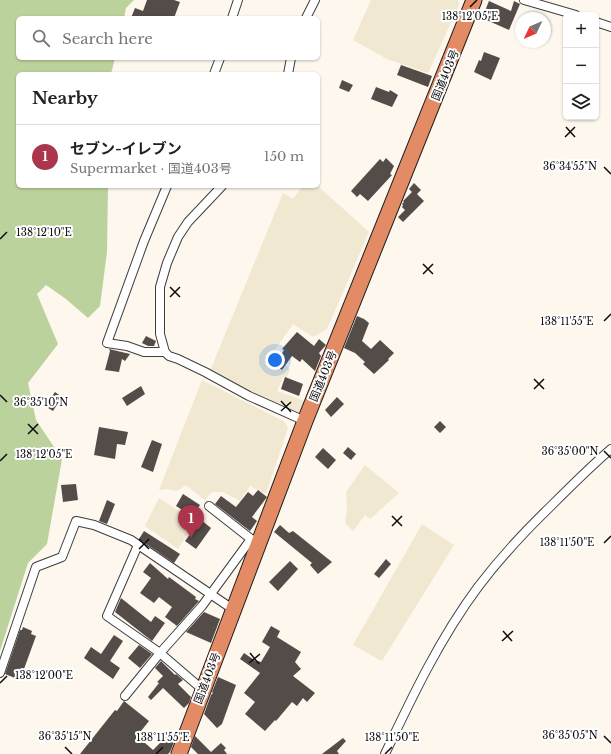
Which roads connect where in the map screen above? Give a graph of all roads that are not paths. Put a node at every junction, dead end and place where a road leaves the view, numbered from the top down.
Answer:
1 (238, 0) edge
2 (315, 0) edge
3 (474, 0) edge
4 (524, 0) edge
5 (566, 12) edge
6 (233, 16) edge
7 (307, 16) edge
8 (599, 23) edge
9 (611, 27) edge
10 (219, 60) edge
11 (291, 60) edge
12 (215, 72) edge
13 (288, 72) edge
14 (166, 188) edge
15 (220, 188) edge
16 (164, 352) junction
17 (305, 420) junction
18 (611, 449) edge
19 (210, 506) dead end
20 (255, 540) junction
21 (138, 545) junction
22 (210, 594) junction
23 (234, 610) junction
24 (160, 653) junction
25 (0, 674) edge
26 (203, 690) junction
27 (125, 696) dead end
28 (184, 750) edge
29 (385, 754) edge

1 - 6 street
2 - 7 street
3 - 17 highway, 国道403号
4 - 5 street
8 - 9 street
10 - 12 street
11 - 13 street
14 - 16 street
15 - 16 street
16 - 17 street
17 - 20 highway, 国道403号
18 - 29 street
19 - 20 street
20 - 22 street
20 - 23 highway, 国道403号
21 - 22 street
21 - 24 street
21 - 25 street
22 - 23 street
22 - 24 street
23 - 26 highway, 国道403号
24 - 26 street
24 - 27 street
26 - 28 highway, 国道403号

